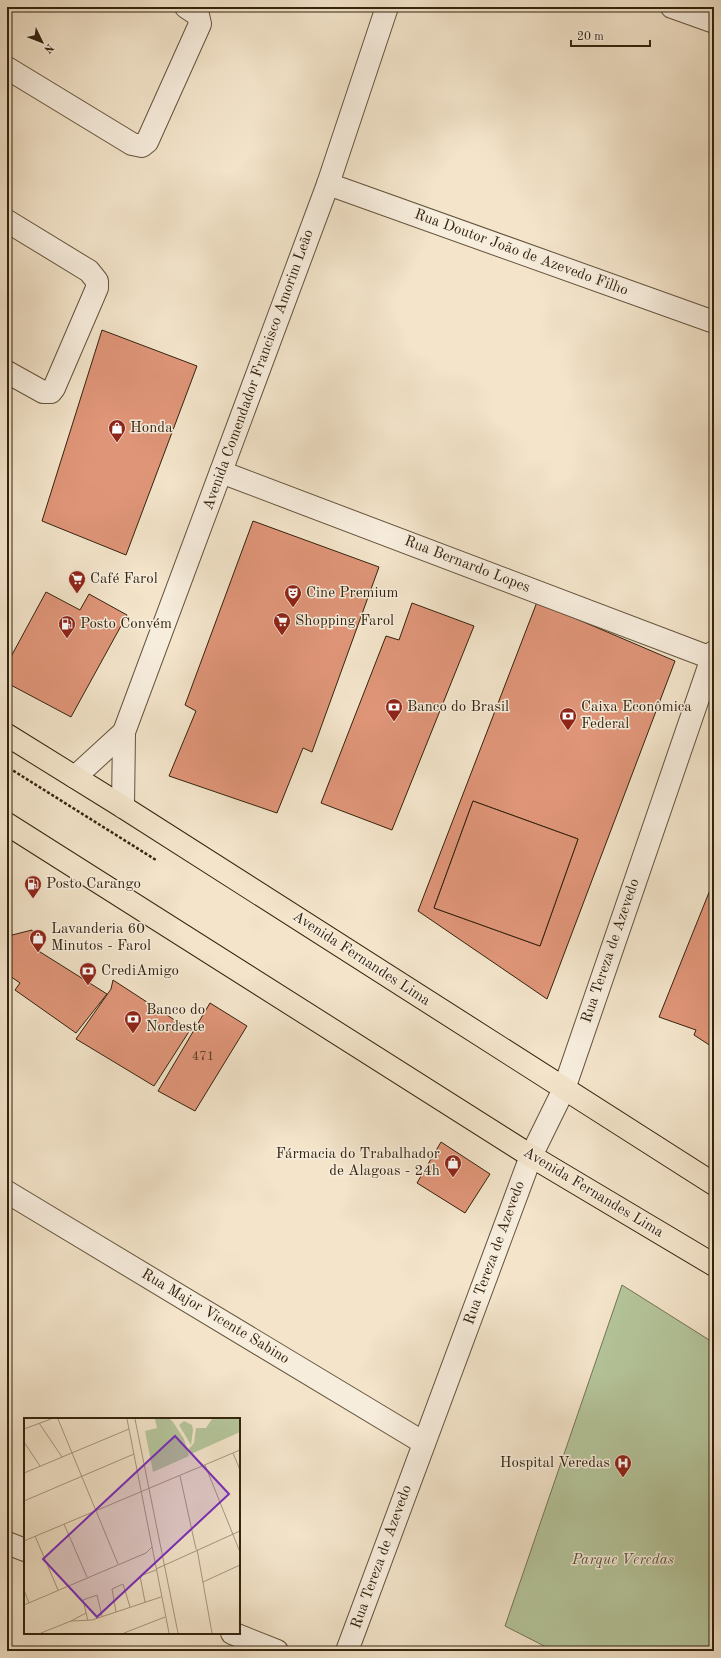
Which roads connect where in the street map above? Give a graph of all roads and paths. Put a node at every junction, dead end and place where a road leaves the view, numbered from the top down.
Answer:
1 (387, 7) edge
2 (672, 7) edge
3 (192, 11) edge
4 (714, 22) edge
5 (7, 68) edge
6 (328, 184) junction
7 (7, 221) edge
8 (714, 322) edge
9 (7, 372) edge
10 (221, 472) junction
11 (713, 656) edge
12 (124, 732) junction
13 (7, 735) edge
14 (75, 777) junction
15 (123, 806) junction
16 (9, 827) edge
17 (564, 1089) junction
18 (531, 1156) junction
19 (714, 1184) edge
20 (7, 1192) edge
21 (714, 1265) edge
22 (424, 1443) junction
23 (7, 1543) edge
24 (24, 1550) edge
25 (234, 1634) edge
26 (277, 1651) edge
27 (347, 1651) edge

1 - 6 street, Avenida Comendador Francisco Amorim Leão
2 - 4 street
3 - 5 street
6 - 8 street, Rua Doutor João de Azevedo Filho
6 - 10 street, Avenida Comendador Francisco Amorim Leão
7 - 9 street
10 - 11 street, Rua Bernardo Lopes
10 - 12 street, Avenida Comendador Francisco Amorim Leão
11 - 17 street, Rua Tereza de Azevedo
12 - 14 street, Avenida Comendador Francisco Amorim Leão
12 - 15 street, Avenida Comendador Francisco Amorim Leão
13 - 14 highway, Avenida Fernandes Lima
14 - 15 highway, Avenida Fernandes Lima
15 - 17 highway, Avenida Fernandes Lima
16 - 18 highway, Avenida Fernandes Lima
17 - 18 street, Rua Tereza de Azevedo
17 - 19 highway, Avenida Fernandes Lima
18 - 21 highway, Avenida Fernandes Lima
18 - 22 street, Rua Tereza de Azevedo
20 - 22 street, Rua Major Vicente Sabino
22 - 27 street, Rua Tereza de Azevedo
23 - 24 street
25 - 26 street

